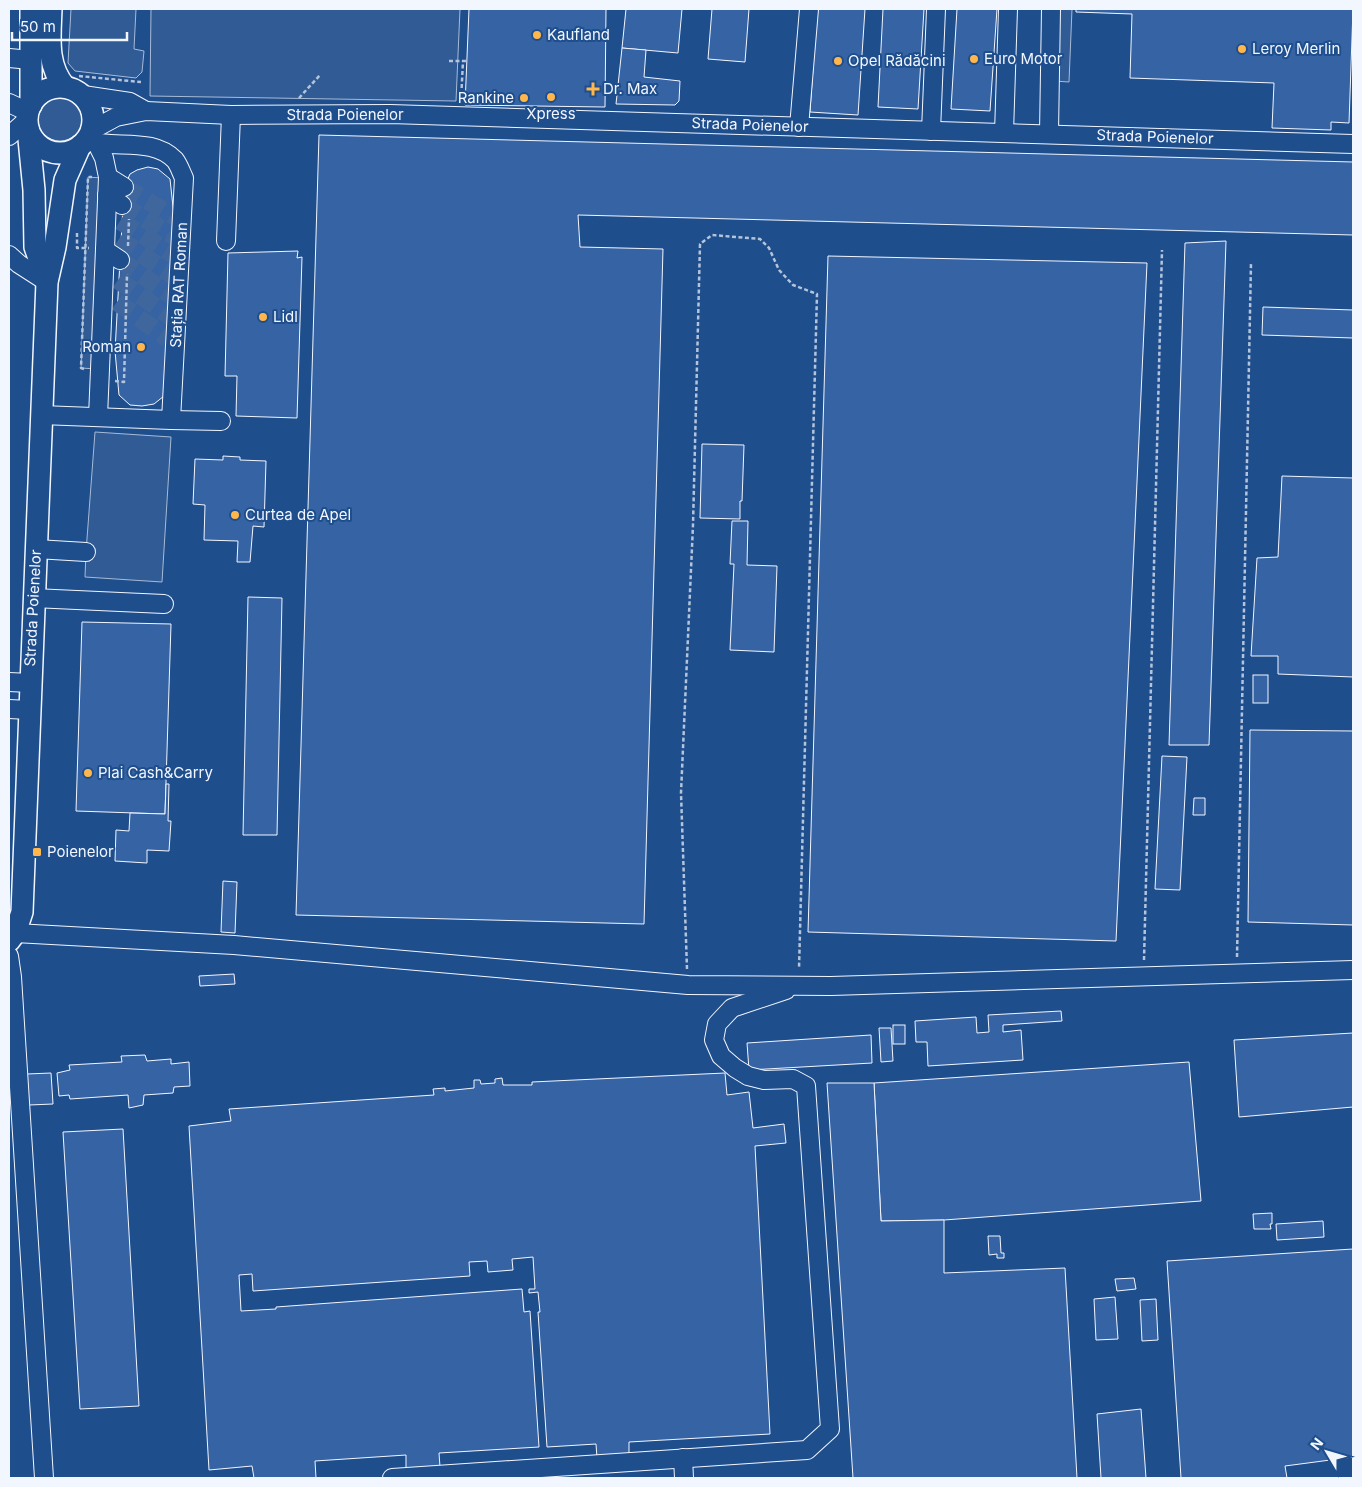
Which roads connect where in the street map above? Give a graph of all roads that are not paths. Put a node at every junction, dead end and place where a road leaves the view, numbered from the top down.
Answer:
1 (31, 9) edge
2 (51, 9) edge
3 (809, 9) edge
4 (936, 9) edge
5 (1008, 9) edge
6 (1052, 9) edge
7 (9, 58) edge
8 (31, 60) junction
9 (74, 86) junction
10 (9, 103) edge
11 (146, 111) junction
12 (231, 115) junction
13 (29, 116) junction
14 (799, 127) junction
15 (931, 131) junction
16 (1004, 132) junction
17 (1049, 133) junction
18 (9, 136) edge
19 (89, 140) junction
20 (1353, 144) edge
21 (103, 177) junction
22 (124, 187) tunnel mouth
23 (111, 225) junction
24 (226, 241) dead end
25 (9, 254) edge
26 (120, 260) tunnel mouth
27 (47, 282) junction
28 (41, 415) junction
29 (98, 417) junction
30 (172, 420) junction
31 (221, 421) dead end
32 (36, 549) junction
33 (86, 552) dead end
34 (34, 598) junction
35 (164, 604) dead end
36 (9, 682) edge
37 (30, 683) junction
38 (19, 709) edge
39 (12, 937) edge
40 (9, 956) edge
41 (1353, 970) edge
42 (799, 986) junction
43 (16, 1153) edge
44 (683, 1458) junction
45 (44, 1478) edge
46 (392, 1478) edge
47 (684, 1478) edge

1 - 8 main road, Strada Poienelor
2 - 9 main road
3 - 14 street
4 - 15 street
5 - 16 street
6 - 17 street
7 - 8 street
8 - 13 main road, Strada Poienelor
9 - 11 street, Strada Poienelor
9 - 13 main road
9 - 19 main road
10 - 13 street
11 - 12 street, Strada Poienelor
11 - 19 street, Strada Poienelor
12 - 14 street, Strada Poienelor
12 - 24 street
13 - 18 street
13 - 19 main road
13 - 27 main road, Strada Poienelor
14 - 15 street, Strada Poienelor
15 - 16 street, Strada Poienelor
16 - 17 street, Strada Poienelor
17 - 20 street, Strada Poienelor
19 - 21 street
19 - 27 main road, Strada Poienelor
19 - 30 street, Stația RAT Roman
21 - 22 street
21 - 23 street
23 - 26 street
23 - 29 street
25 - 27 street
27 - 28 main road, Strada Poienelor
28 - 29 street
28 - 32 main road, Strada Poienelor
29 - 30 street
30 - 31 street
32 - 33 street
32 - 34 main road, Strada Poienelor
34 - 35 street
34 - 37 main road, Strada Poienelor
36 - 37 street
37 - 38 main road, Strada Poienelor
38 - 39 main road, Strada Poienelor
39 - 42 street
40 - 43 street
41 - 42 street
42 - 44 street
43 - 45 street
44 - 46 street
44 - 47 street

